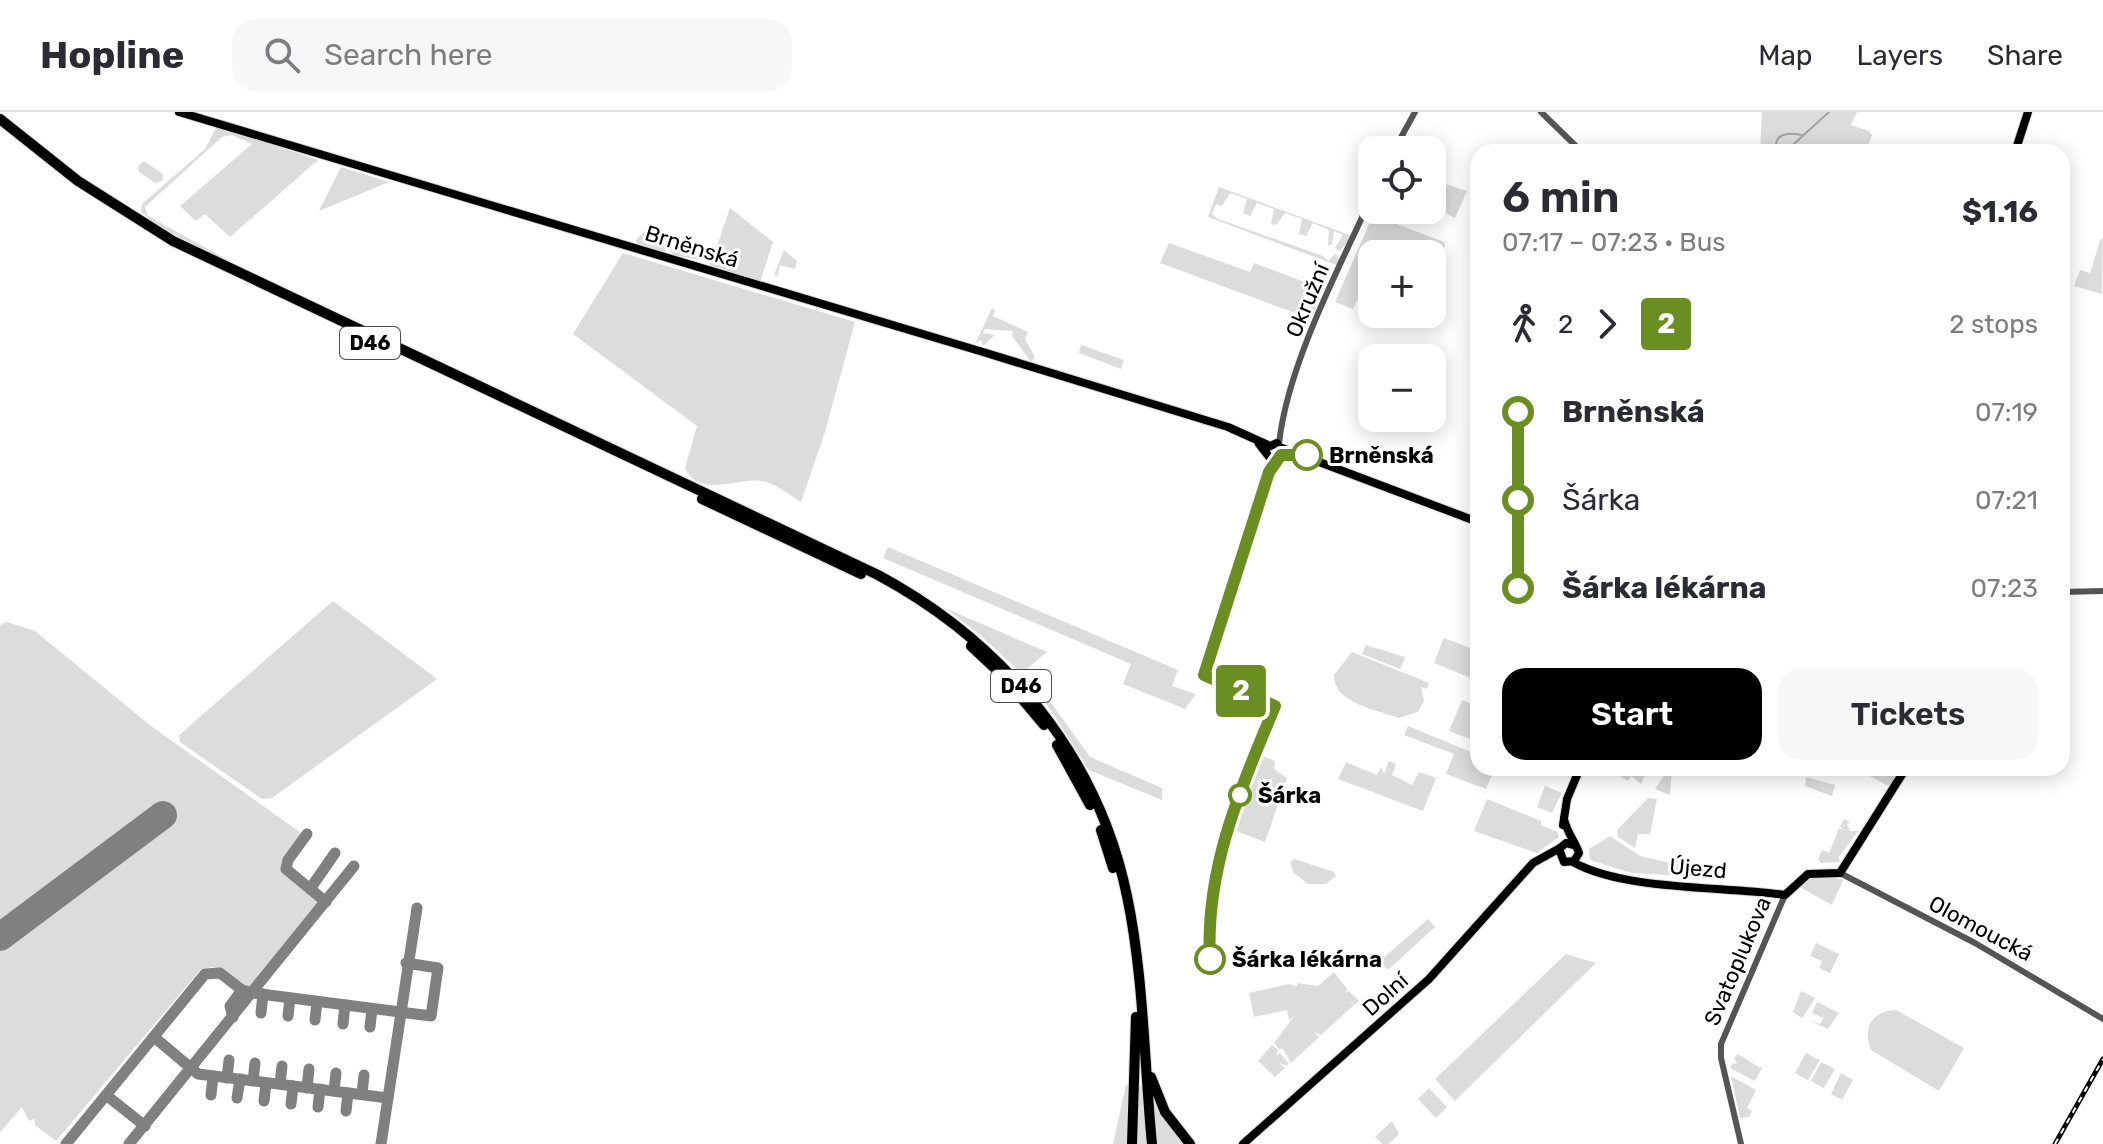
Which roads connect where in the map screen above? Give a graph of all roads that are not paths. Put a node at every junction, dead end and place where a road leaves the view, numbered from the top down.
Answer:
1 (179, 112) edge
2 (1415, 112) edge
3 (1541, 112) edge
4 (2028, 112) edge
5 (0, 119) edge
6 (0, 128) edge
7 (1402, 136) edge
8 (1574, 144) edge
9 (2018, 144) edge
10 (1360, 224) edge
11 (1279, 448) junction
12 (1470, 519) edge
13 (2103, 591) edge
14 (2070, 592) edge
15 (1577, 776) edge
16 (1901, 776) edge
17 (1564, 819) junction
18 (1574, 845) junction
19 (1561, 850) junction
20 (1575, 860) junction
21 (1840, 873) junction
22 (1785, 895) junction
23 (1136, 1017) junction
24 (2103, 1019) edge
25 (1145, 1048) junction
26 (1132, 1144) edge
27 (1146, 1144) edge
28 (1152, 1144) edge
29 (1190, 1144) edge
30 (1243, 1144) edge
31 (1741, 1144) edge

1 - 11 main road, Brněnská
2 - 7 street
3 - 8 street
4 - 9 main road
5 - 25 highway, D46
6 - 23 highway, D46
10 - 11 street, Okružní
11 - 12 main road, Brněnská
13 - 14 street
15 - 17 main road
16 - 21 main road
17 - 18 main road
17 - 19 main road
18 - 19 main road, Dolní
18 - 20 main road
19 - 20 main road, Újezd
19 - 30 main road, Dolní
20 - 22 main road, Újezd
21 - 22 main road, Svatoplukova
21 - 24 street, Olomoucká
22 - 31 street, Svatoplukova
23 - 26 highway
23 - 27 highway, D46
25 - 28 highway, D46
25 - 29 highway

